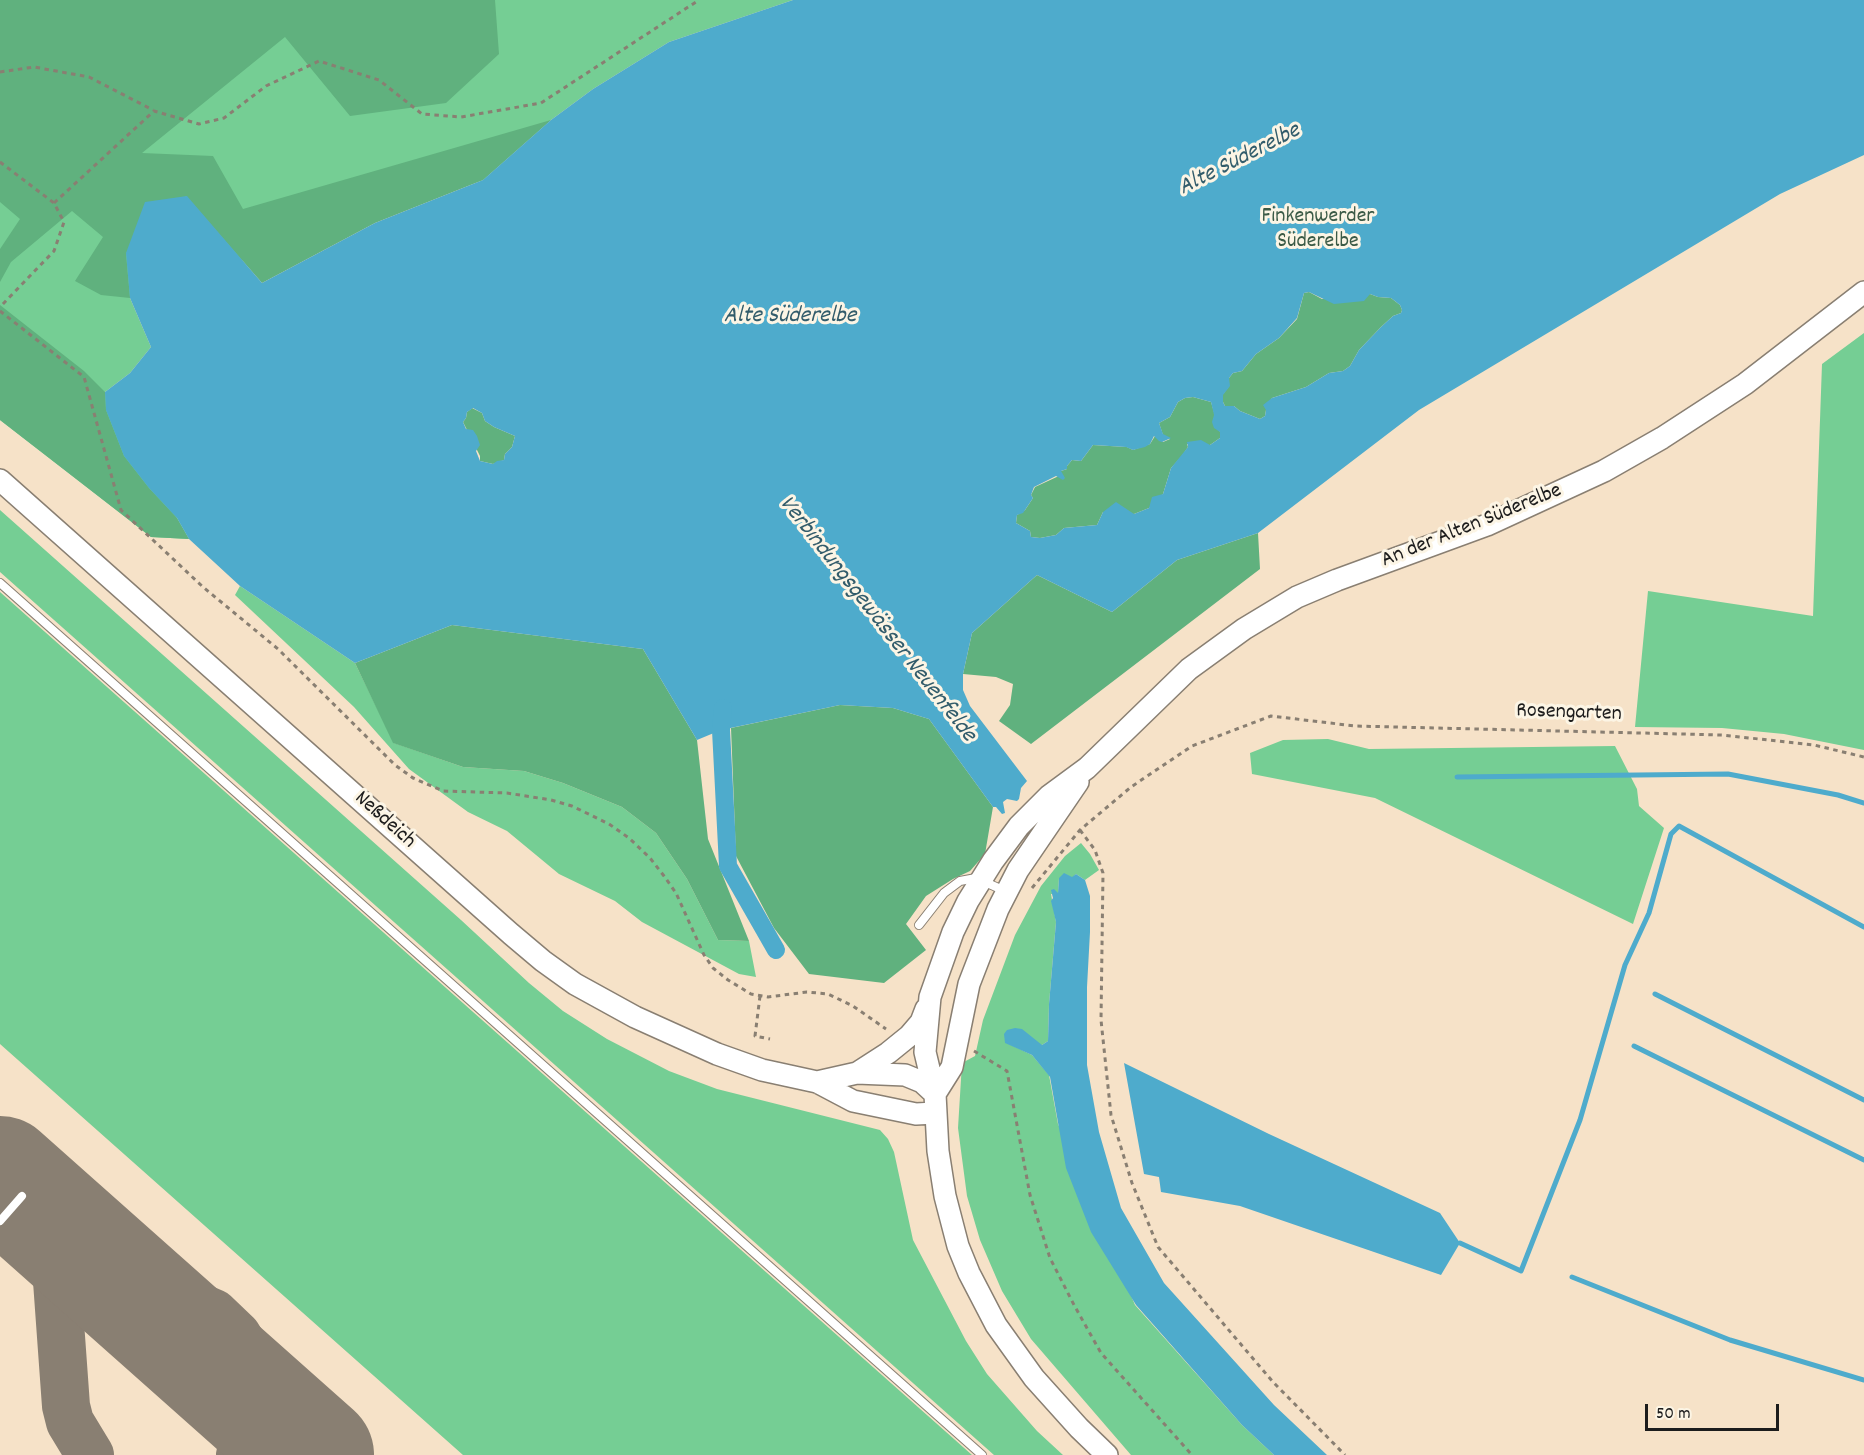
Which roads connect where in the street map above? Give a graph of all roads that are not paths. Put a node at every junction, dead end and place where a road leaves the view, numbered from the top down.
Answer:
1 (1859, 296) edge
2 (0, 480) edge
3 (0, 583) edge
4 (1087, 768) junction
5 (981, 880) junction
6 (1017, 894) junction
7 (919, 925) dead end
8 (930, 997) junction
9 (857, 1073) junction
10 (816, 1083) junction
11 (935, 1103) junction
12 (22, 1196) dead end
13 (0, 1221) edge
14 (982, 1455) edge
15 (1107, 1455) edge

1 - 4 main road, An der Alten Süderelbe
2 - 10 main road, Neßdeich
3 - 14 lane
4 - 5 main road, An der Alten Süderelbe
4 - 6 main road, An der Alten Süderelbe
5 - 6 lane
5 - 7 lane
5 - 8 main road, An der Alten Süderelbe
6 - 11 main road, An der Alten Süderelbe
8 - 9 main road
8 - 11 main road, An der Alten Süderelbe
9 - 10 main road, Neßdeich
9 - 11 main road, Neßdeich
10 - 11 main road, Neßdeich
11 - 15 main road
12 - 13 lane

